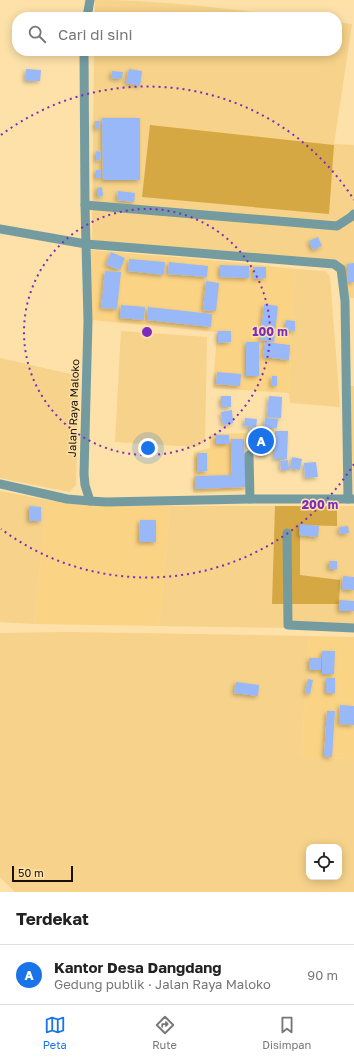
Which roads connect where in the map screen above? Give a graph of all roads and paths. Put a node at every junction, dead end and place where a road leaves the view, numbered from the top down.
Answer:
1 (90, 0) edge
2 (88, 12) edge
3 (84, 56) edge
4 (85, 205) junction
5 (354, 214) edge
6 (0, 229) edge
7 (86, 244) junction
8 (349, 301) edge
9 (249, 455) dead end
10 (0, 484) edge
11 (250, 499) junction
12 (351, 499) edge
13 (90, 501) junction
14 (287, 533) dead end
15 (354, 628) edge

1 - 2 street
3 - 4 street, Jalan Raya Maloko
4 - 5 street
4 - 7 street, Jalan Raya Maloko
6 - 7 street
7 - 8 street
7 - 13 street, Jalan Raya Maloko
8 - 12 street
9 - 11 street
10 - 13 street
11 - 12 street
11 - 13 street
14 - 15 street

